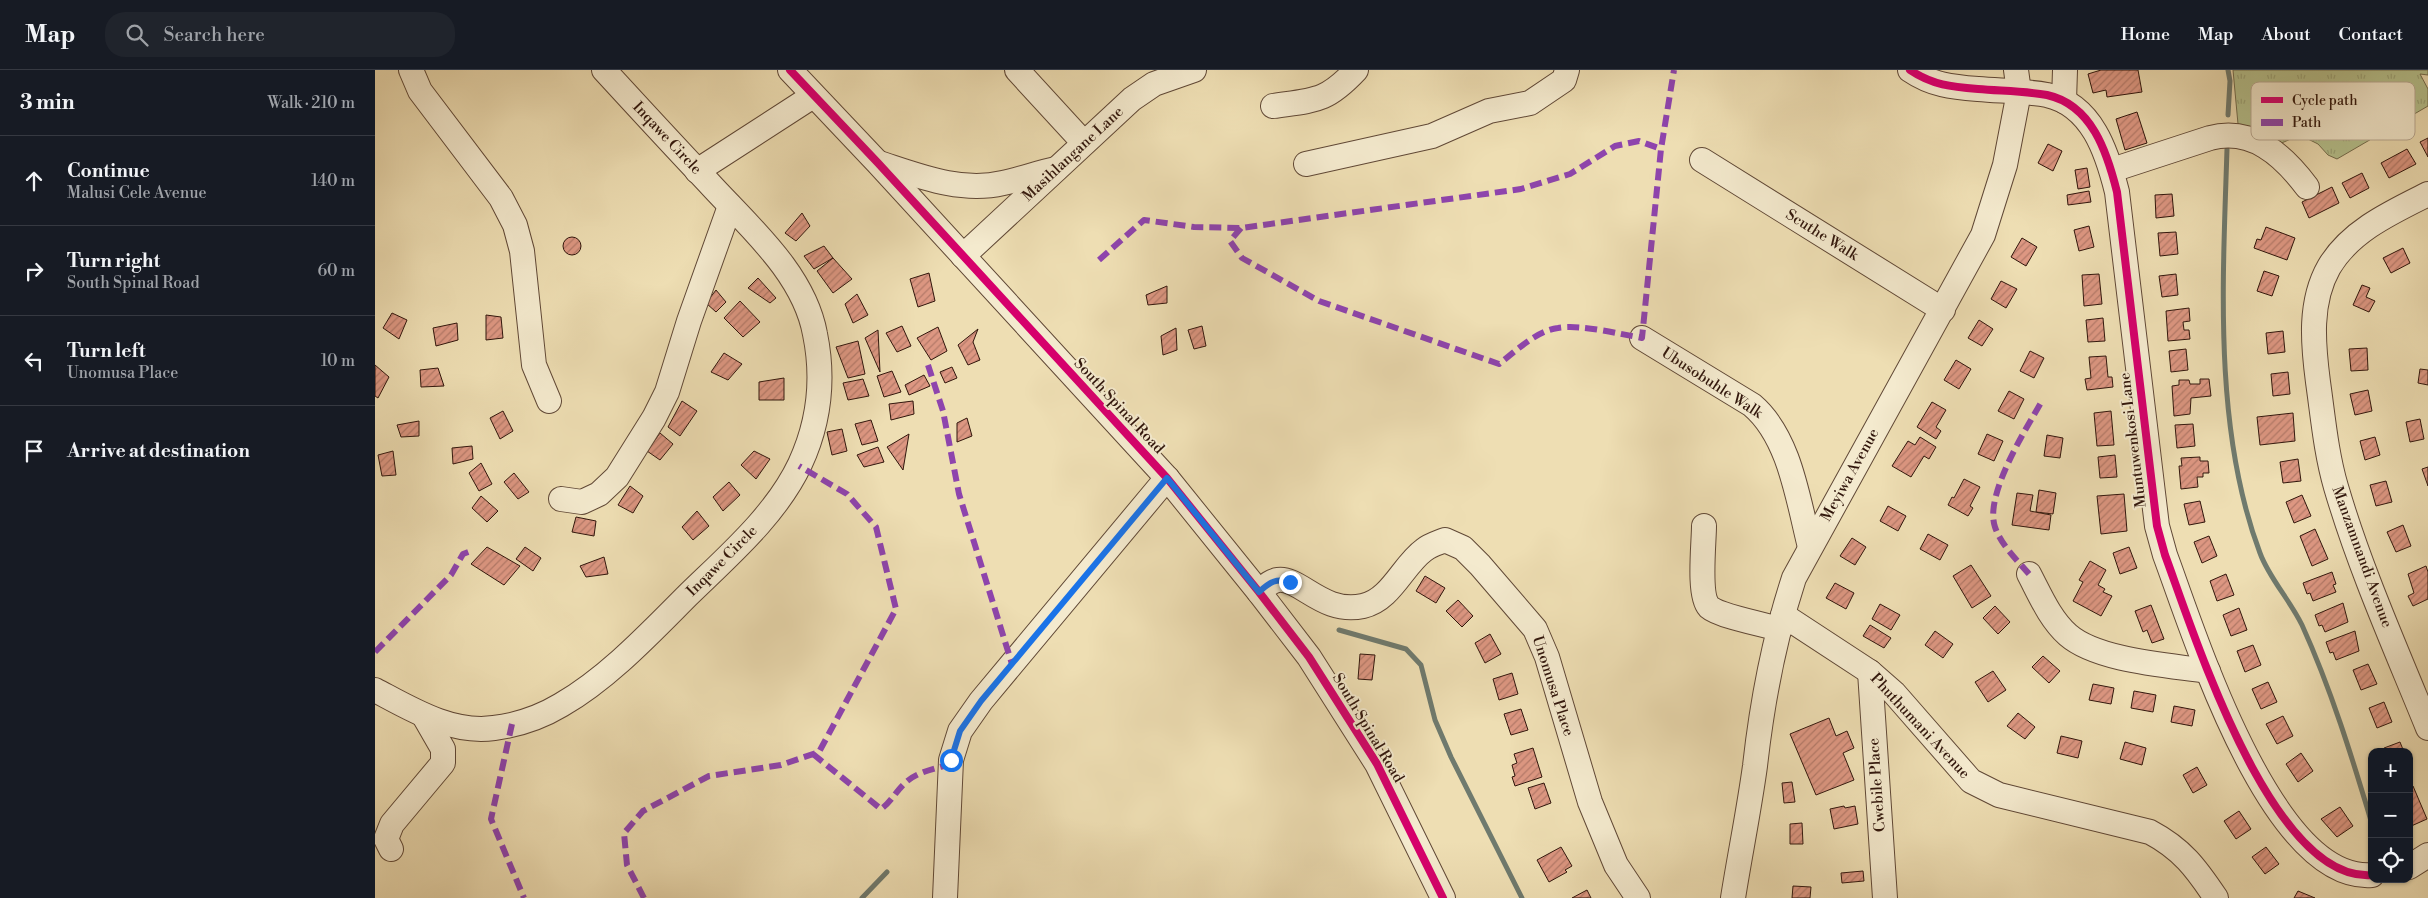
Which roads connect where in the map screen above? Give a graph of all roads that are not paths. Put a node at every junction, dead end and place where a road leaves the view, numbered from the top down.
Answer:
1 (411, 70) edge
2 (604, 70) edge
3 (790, 70) edge
4 (1017, 70) edge
5 (1194, 70) edge
6 (1356, 70) edge
7 (1567, 70) edge
8 (1910, 70) edge
9 (2065, 70) edge
10 (2017, 81) edge
11 (813, 96) junction
12 (2064, 101) junction
13 (1273, 106) dead end
14 (2251, 138) edge
15 (2255, 140) edge
16 (1084, 143) junction
17 (1702, 160) dead end
18 (878, 163) junction
19 (1306, 164) dead end
20 (1057, 169) junction
21 (697, 170) junction
22 (2112, 170) junction
23 (2307, 187) dead end
24 (2428, 194) edge
25 (730, 206) junction
26 (963, 256) junction
27 (1943, 310) junction
28 (1642, 338) dead end
29 (549, 402) dead end
30 (1167, 478) junction
31 (561, 499) dead end
32 (1704, 526) dead end
33 (1810, 547) junction
34 (2029, 574) dead end
35 (1259, 592) junction
36 (1781, 622) junction
37 (2209, 671) junction
38 (1869, 672) junction
39 (375, 690) edge
40 (424, 716) junction
41 (2428, 728) edge
42 (391, 850) dead end
43 (2428, 855) edge
44 (2413, 864) edge
45 (2368, 874) edge
46 (945, 898) edge
47 (1443, 898) edge
48 (1638, 898) edge
49 (1733, 898) edge
50 (1885, 898) edge
51 (2216, 898) edge

1 - 29 street
2 - 21 street, Inqawe Circle
3 - 11 street, South Spinal Road
4 - 16 street
5 - 16 street, Masihlangane Lane
6 - 13 street
7 - 19 street
8 - 10 street, Muntuwenkosi Lane
9 - 12 street
10 - 12 street, Muntuwenkosi Lane
10 - 27 street, Meyiwa Avenue
11 - 18 street, South Spinal Road
11 - 21 street
12 - 22 street, Muntuwenkosi Lane
14 - 22 street
15 - 23 street
16 - 20 street, Masihlangane Lane
17 - 27 street, Scuthe Walk
18 - 20 street
18 - 26 street, South Spinal Road
20 - 26 street, Masihlangane Lane
21 - 25 street, Inqawe Circle
22 - 37 street, Muntuwenkosi Lane
24 - 41 street, Manzamnandi Avenue
25 - 31 street
25 - 40 street, Inqawe Circle
26 - 30 street, South Spinal Road
27 - 33 street, Meyiwa Avenue
28 - 33 street, Ubusobuhle Walk
30 - 35 street, South Spinal Road
30 - 46 street
32 - 36 street, Phuthumani Avenue
33 - 36 street, Meyiwa Avenue
34 - 37 street
35 - 47 street, South Spinal Road
35 - 48 street, Unomusa Place
36 - 38 street, Phuthumani Avenue
36 - 49 street, Meyiwa Avenue
37 - 45 street, Muntuwenkosi Lane
38 - 50 street, Cwebile Place
38 - 51 street, Phuthumani Avenue
39 - 40 street, Inqawe Circle
40 - 42 street
43 - 44 street

